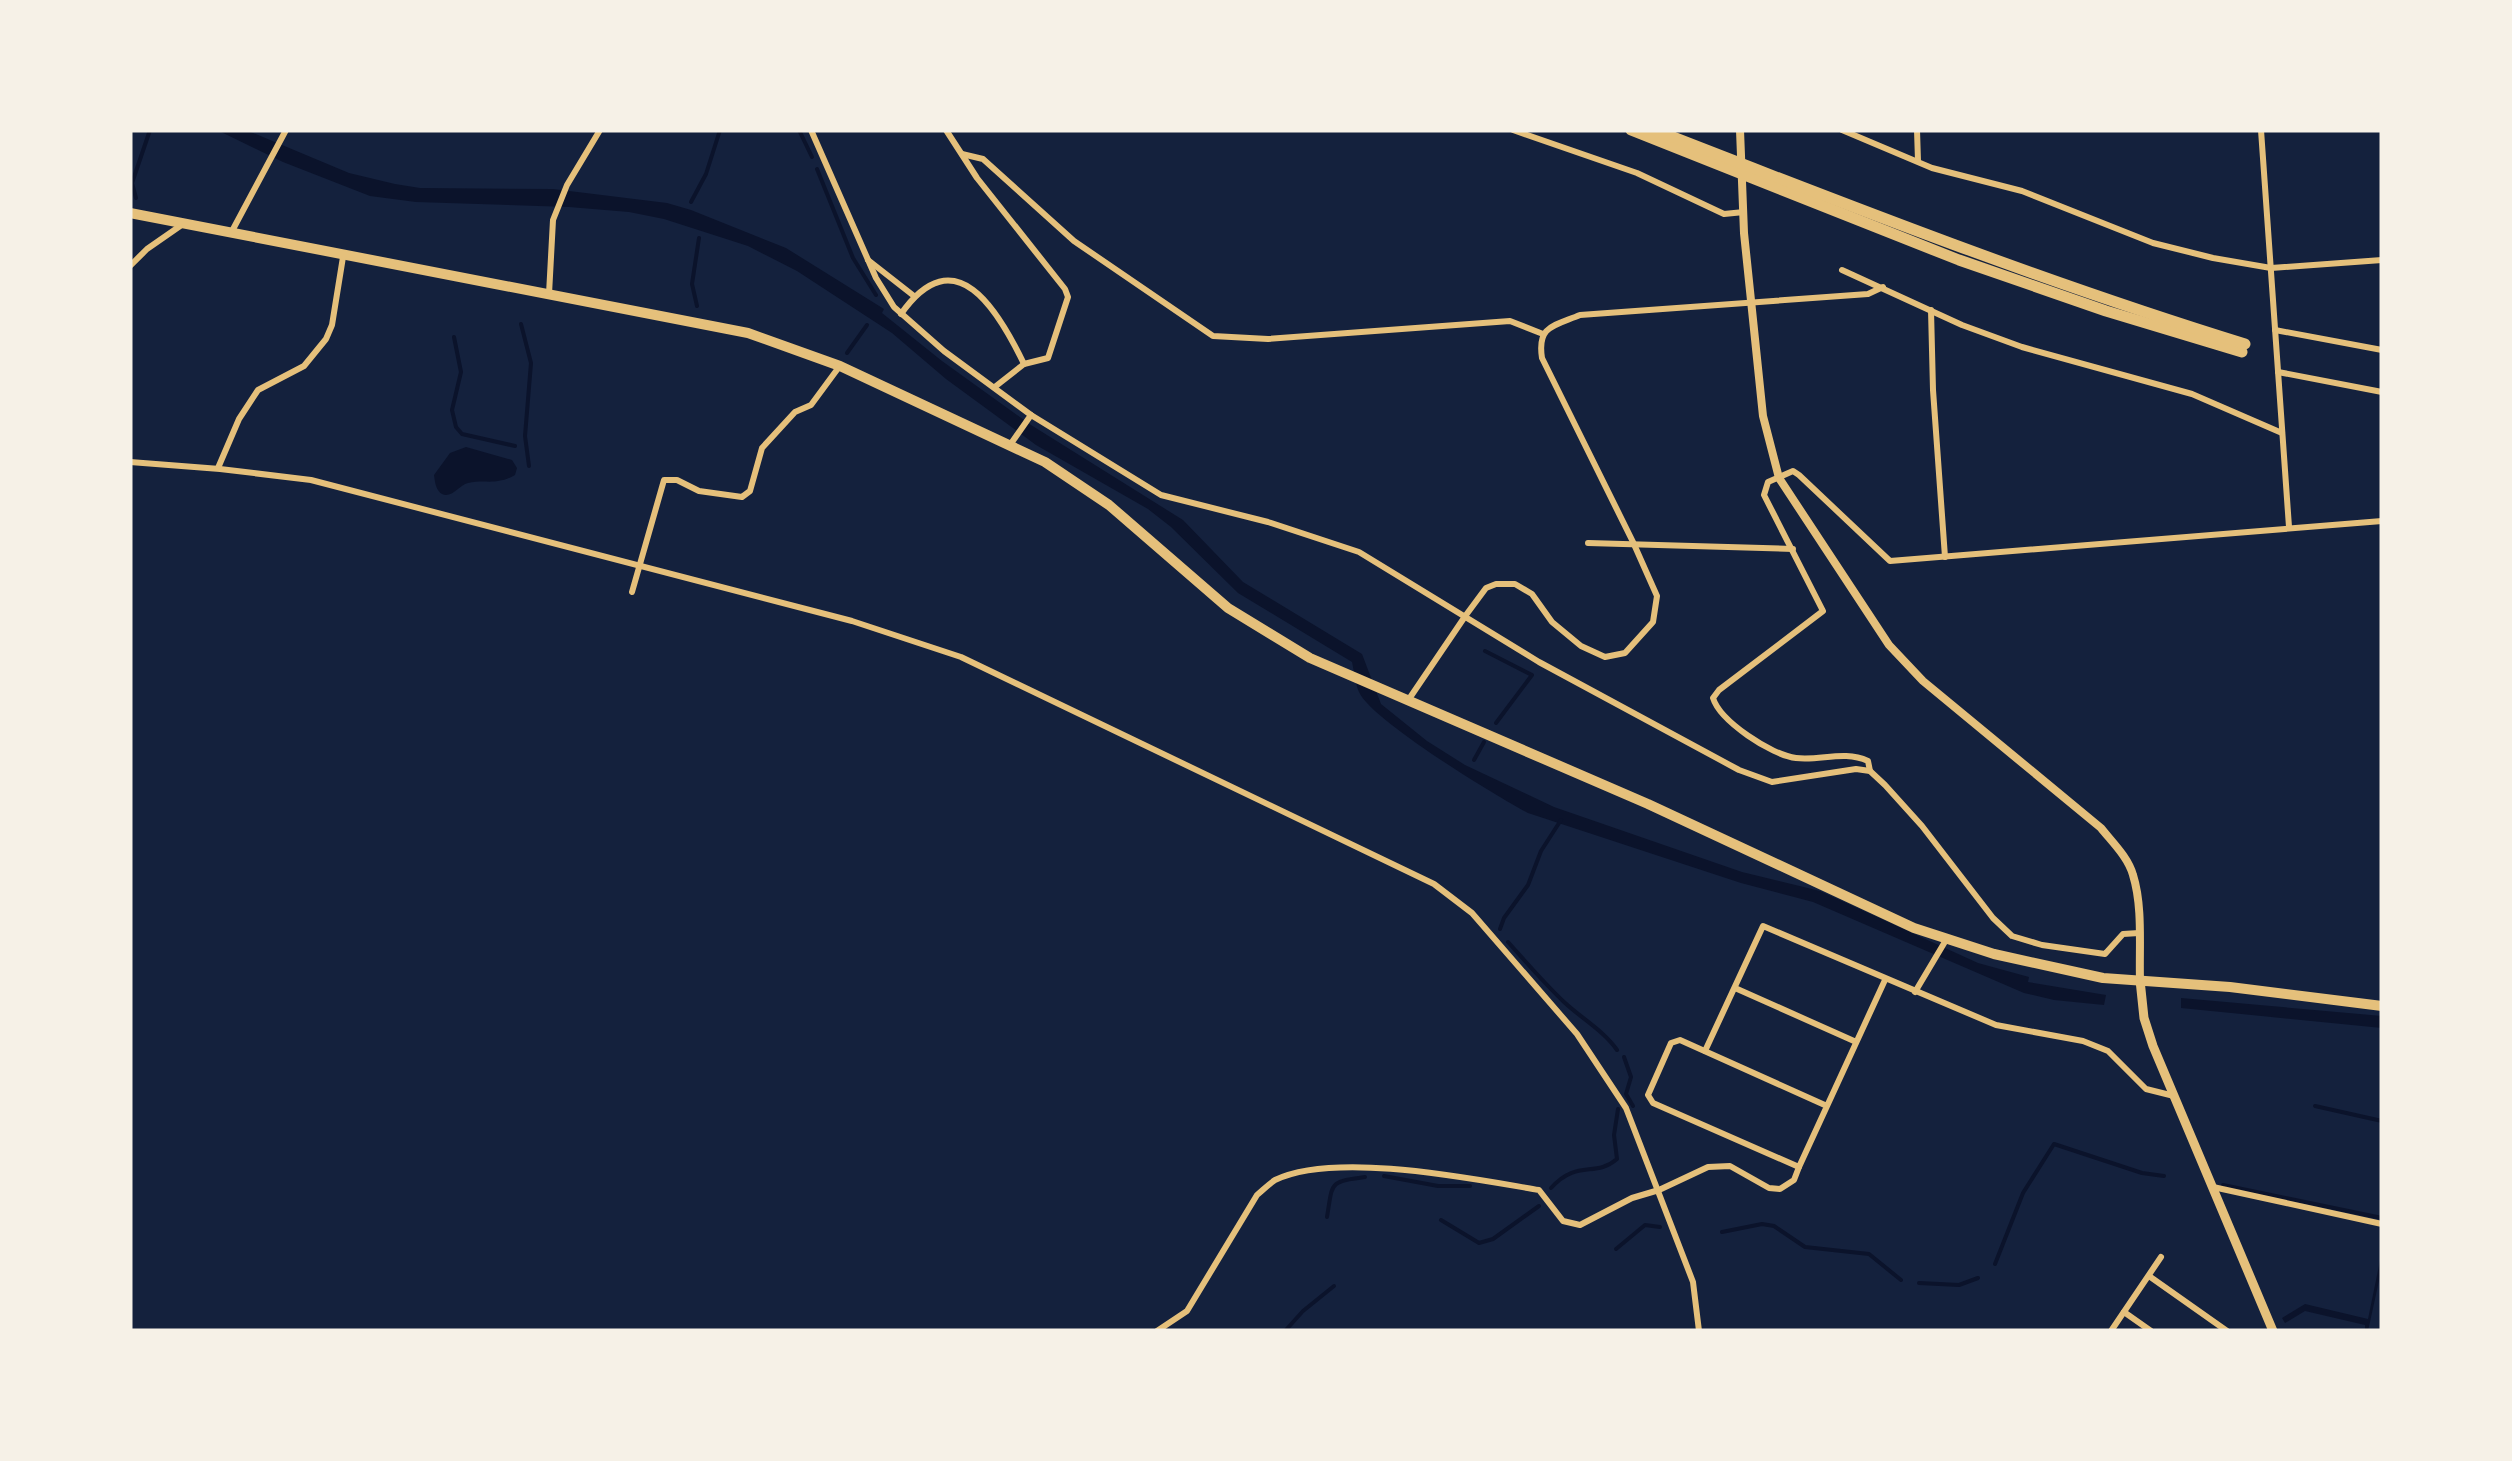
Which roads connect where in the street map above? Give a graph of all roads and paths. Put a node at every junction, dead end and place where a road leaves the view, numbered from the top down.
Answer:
1 (286, 130) edge
2 (600, 130) edge
3 (811, 130) edge
4 (946, 130) edge
5 (1513, 130) edge
6 (1631, 130) edge
7 (1655, 130) edge
8 (1842, 130) edge
9 (1917, 130) edge
10 (2261, 130) edge
11 (1740, 135) edge
12 (962, 154) junction
13 (1918, 161) junction
14 (1744, 212) junction
15 (130, 214) edge
16 (183, 224) junction
17 (231, 233) junction
18 (344, 257) junction
19 (868, 260) junction
20 (2382, 260) edge
21 (130, 266) edge
22 (2270, 268) junction
23 (1842, 270) dead end
24 (1883, 287) junction
25 (548, 294) junction
26 (914, 296) junction
27 (1752, 303) junction
28 (1931, 310) junction
29 (902, 314) junction
30 (2275, 330) junction
31 (1543, 334) junction
32 (2382, 350) edge
33 (1024, 364) junction
34 (840, 366) junction
35 (2278, 372) junction
36 (996, 386) junction
37 (2382, 392) edge
38 (1030, 416) junction
39 (2282, 434) junction
40 (1014, 440) junction
41 (130, 462) edge
42 (218, 468) junction
43 (1779, 478) junction
44 (2382, 521) edge
45 (2289, 527) junction
46 (1634, 542) junction
47 (1588, 543) dead end
48 (1793, 548) junction
49 (1944, 557) junction
50 (637, 567) junction
51 (632, 592) dead end
52 (1466, 615) junction
53 (1409, 699) junction
54 (1870, 771) junction
55 (2139, 933) junction
56 (1946, 940) junction
57 (1885, 980) junction
58 (2140, 980) junction
59 (1735, 988) junction
60 (1915, 992) junction
61 (2382, 1006) edge
62 (1854, 1041) junction
63 (1705, 1051) junction
64 (2174, 1096) junction
65 (1827, 1106) junction
66 (1799, 1167) junction
67 (2212, 1187) junction
68 (1659, 1190) junction
69 (2382, 1224) edge
70 (2162, 1257) dead end
71 (2148, 1276) junction
72 (2124, 1312) junction
73 (2269, 1329) edge
74 (1157, 1331) edge
75 (1699, 1331) edge
76 (2111, 1331) edge
77 (2151, 1331) edge
78 (2227, 1331) edge

1 - 17 street
2 - 25 street
3 - 19 street
4 - 12 street
5 - 14 street
6 - 7 highway
8 - 13 street
9 - 13 street
10 - 22 street
11 - 14 street
12 - 31 street
12 - 33 street
13 - 22 street
14 - 27 street
15 - 16 main road
16 - 17 main road
16 - 21 street
17 - 18 main road
18 - 25 main road
18 - 42 street
19 - 26 street
19 - 29 street
20 - 22 street
22 - 30 street
23 - 24 street
24 - 27 street
24 - 28 street
25 - 34 main road
26 - 29 street
26 - 33 street
27 - 31 street
27 - 43 street
28 - 39 street
28 - 49 street
29 - 36 street
30 - 32 street
30 - 35 street
31 - 46 street
33 - 36 street
34 - 40 main road
34 - 50 street
35 - 37 street
35 - 39 street
36 - 38 street
38 - 40 street
38 - 52 street
39 - 45 street
40 - 53 main road
41 - 42 street
42 - 50 street
43 - 48 street
43 - 49 street
43 - 55 street
44 - 45 street
45 - 49 street
46 - 47 street
46 - 48 street
46 - 52 street
48 - 54 street
50 - 51 street
50 - 68 street
52 - 53 street
52 - 54 street
53 - 56 main road
54 - 55 street
55 - 58 street
56 - 58 main road
56 - 60 street
57 - 59 street
57 - 60 street
57 - 62 street
58 - 61 main road
58 - 64 main road
59 - 62 street
59 - 63 street
60 - 64 street
62 - 65 street
63 - 65 street
63 - 66 street
64 - 67 main road
65 - 66 street
66 - 68 street
67 - 69 street
67 - 73 main road
68 - 74 street
68 - 75 street
70 - 71 street
71 - 72 street
71 - 78 street
72 - 76 street
72 - 77 street

